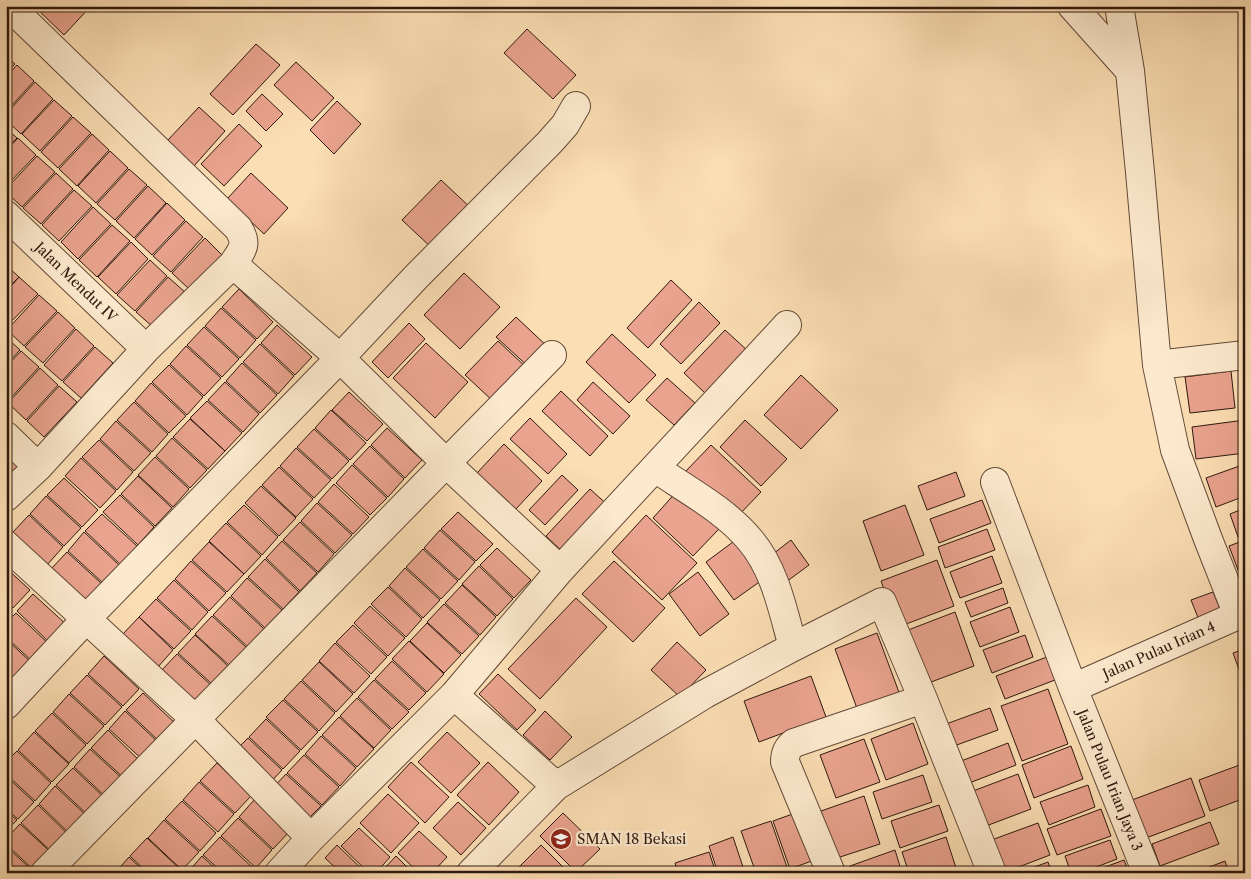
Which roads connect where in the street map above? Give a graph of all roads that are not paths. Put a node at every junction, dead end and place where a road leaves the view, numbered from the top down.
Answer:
1 (9, 6) edge
2 (1072, 6) edge
3 (1119, 6) edge
4 (1130, 71) junction
5 (576, 106) dead end
6 (6, 215) edge
7 (233, 264) junction
8 (787, 325) dead end
9 (146, 348) junction
10 (552, 354) dead end
11 (1245, 355) edge
12 (340, 358) junction
13 (1157, 365) junction
14 (6, 436) edge
15 (447, 464) junction
16 (38, 466) junction
17 (655, 468) junction
18 (995, 482) dead end
19 (6, 497) edge
20 (6, 545) edge
21 (560, 570) junction
22 (1241, 614) edge
23 (86, 619) junction
24 (793, 647) junction
25 (1073, 688) junction
26 (454, 695) junction
27 (923, 699) junction
28 (6, 705) edge
29 (196, 720) junction
30 (556, 786) junction
31 (311, 838) junction
32 (45, 873) edge
33 (279, 873) edge
34 (471, 873) edge
35 (831, 873) edge
36 (992, 873) edge
37 (1147, 873) edge

1 - 7 street
2 - 4 street
3 - 4 street
4 - 13 street
5 - 12 street
6 - 9 street, Jalan Mendut IV
7 - 9 street
7 - 12 street
8 - 17 street
9 - 16 street
10 - 15 street
11 - 13 street
12 - 15 street
12 - 23 street
13 - 22 street
14 - 16 street
15 - 21 street
15 - 29 street
16 - 19 street
17 - 21 street
17 - 24 street
18 - 25 street, Jalan Pulau Irian Jaya 3
20 - 23 street
21 - 26 street
22 - 25 street, Jalan Pulau Irian 4
23 - 28 street
23 - 29 street
24 - 27 street
24 - 30 street
25 - 37 street, Jalan Pulau Irian Jaya 3
26 - 30 street
26 - 31 street
27 - 35 street
27 - 36 street
29 - 31 street
29 - 32 street
30 - 34 street
31 - 33 street

